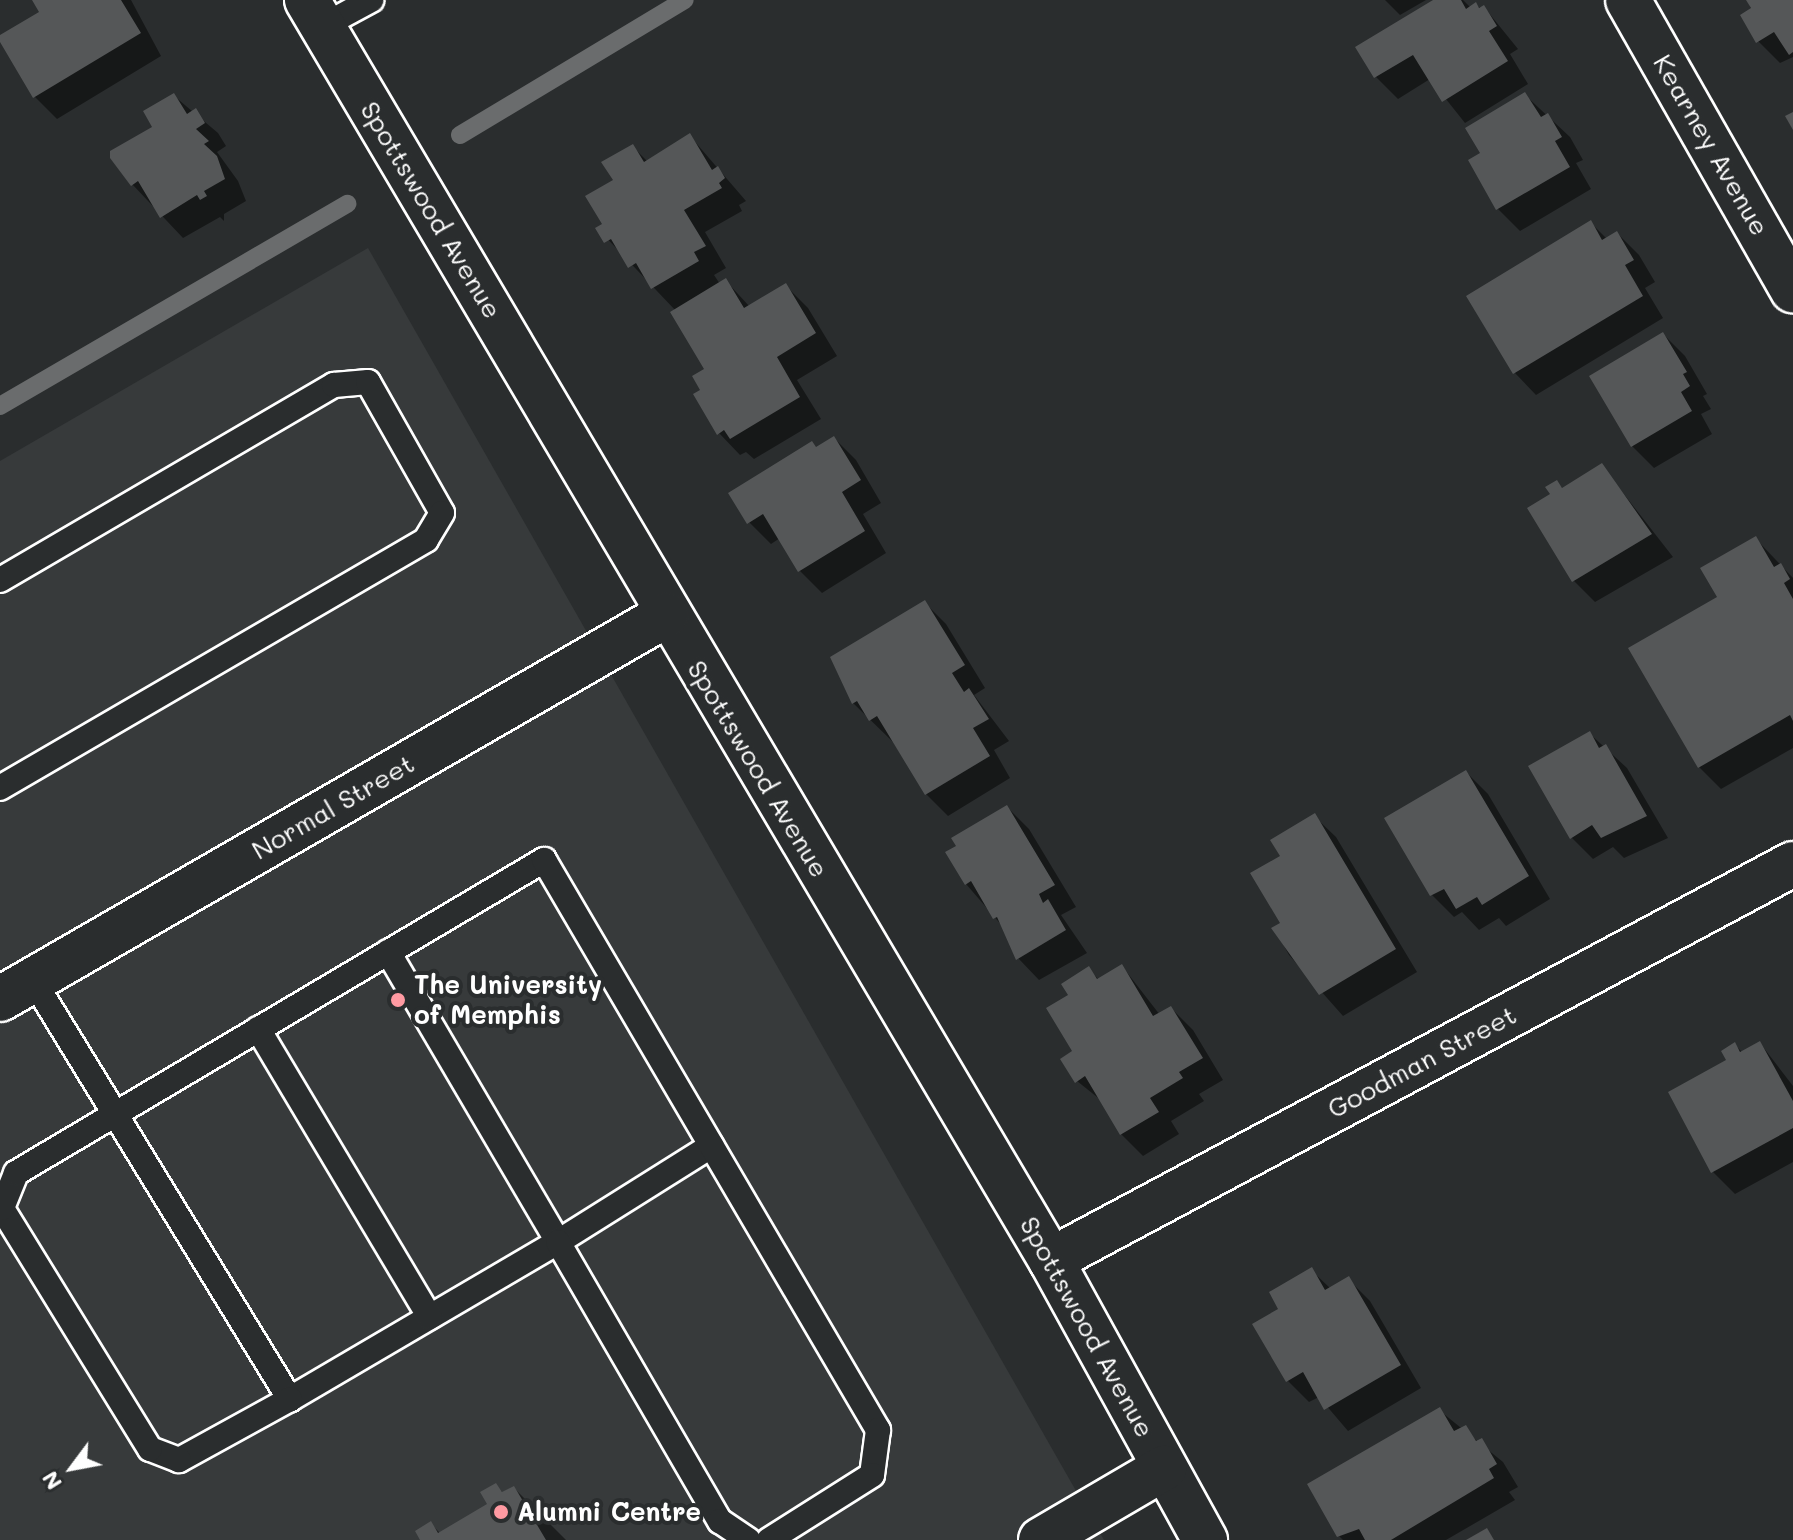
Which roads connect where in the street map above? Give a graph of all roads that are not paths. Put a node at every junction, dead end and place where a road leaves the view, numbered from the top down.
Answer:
1 (371, 0) edge
2 (1628, 0) edge
3 (315, 13) edge
4 (1793, 290) edge
5 (0, 580) edge
6 (666, 615) junction
7 (0, 788) edge
8 (1793, 864) edge
9 (388, 952) junction
10 (16, 990) edge
11 (258, 1029) junction
12 (117, 1114) junction
13 (711, 1146) junction
14 (558, 1242) junction
15 (1051, 1260) junction
16 (430, 1317) junction
17 (290, 1399) junction
18 (1164, 1468) junction
19 (748, 1540) edge
20 (769, 1540) edge
21 (1041, 1540) edge
22 (1205, 1540) edge

1 - 3 lane
2 - 4 street, Kearney Avenue
3 - 6 street, Spottswood Avenue
5 - 7 lane
6 - 10 street, Normal Street
6 - 15 street, Spottswood Avenue
8 - 15 street, Goodman Street
9 - 11 lane
9 - 13 lane
9 - 14 lane
10 - 12 lane
11 - 12 lane
11 - 16 lane
12 - 17 lane
12 - 17 lane
13 - 14 lane
13 - 20 lane
14 - 16 lane
14 - 19 lane
15 - 18 street, Spottswood Avenue
16 - 17 lane
18 - 21 street
18 - 22 street, Spottswood Avenue

